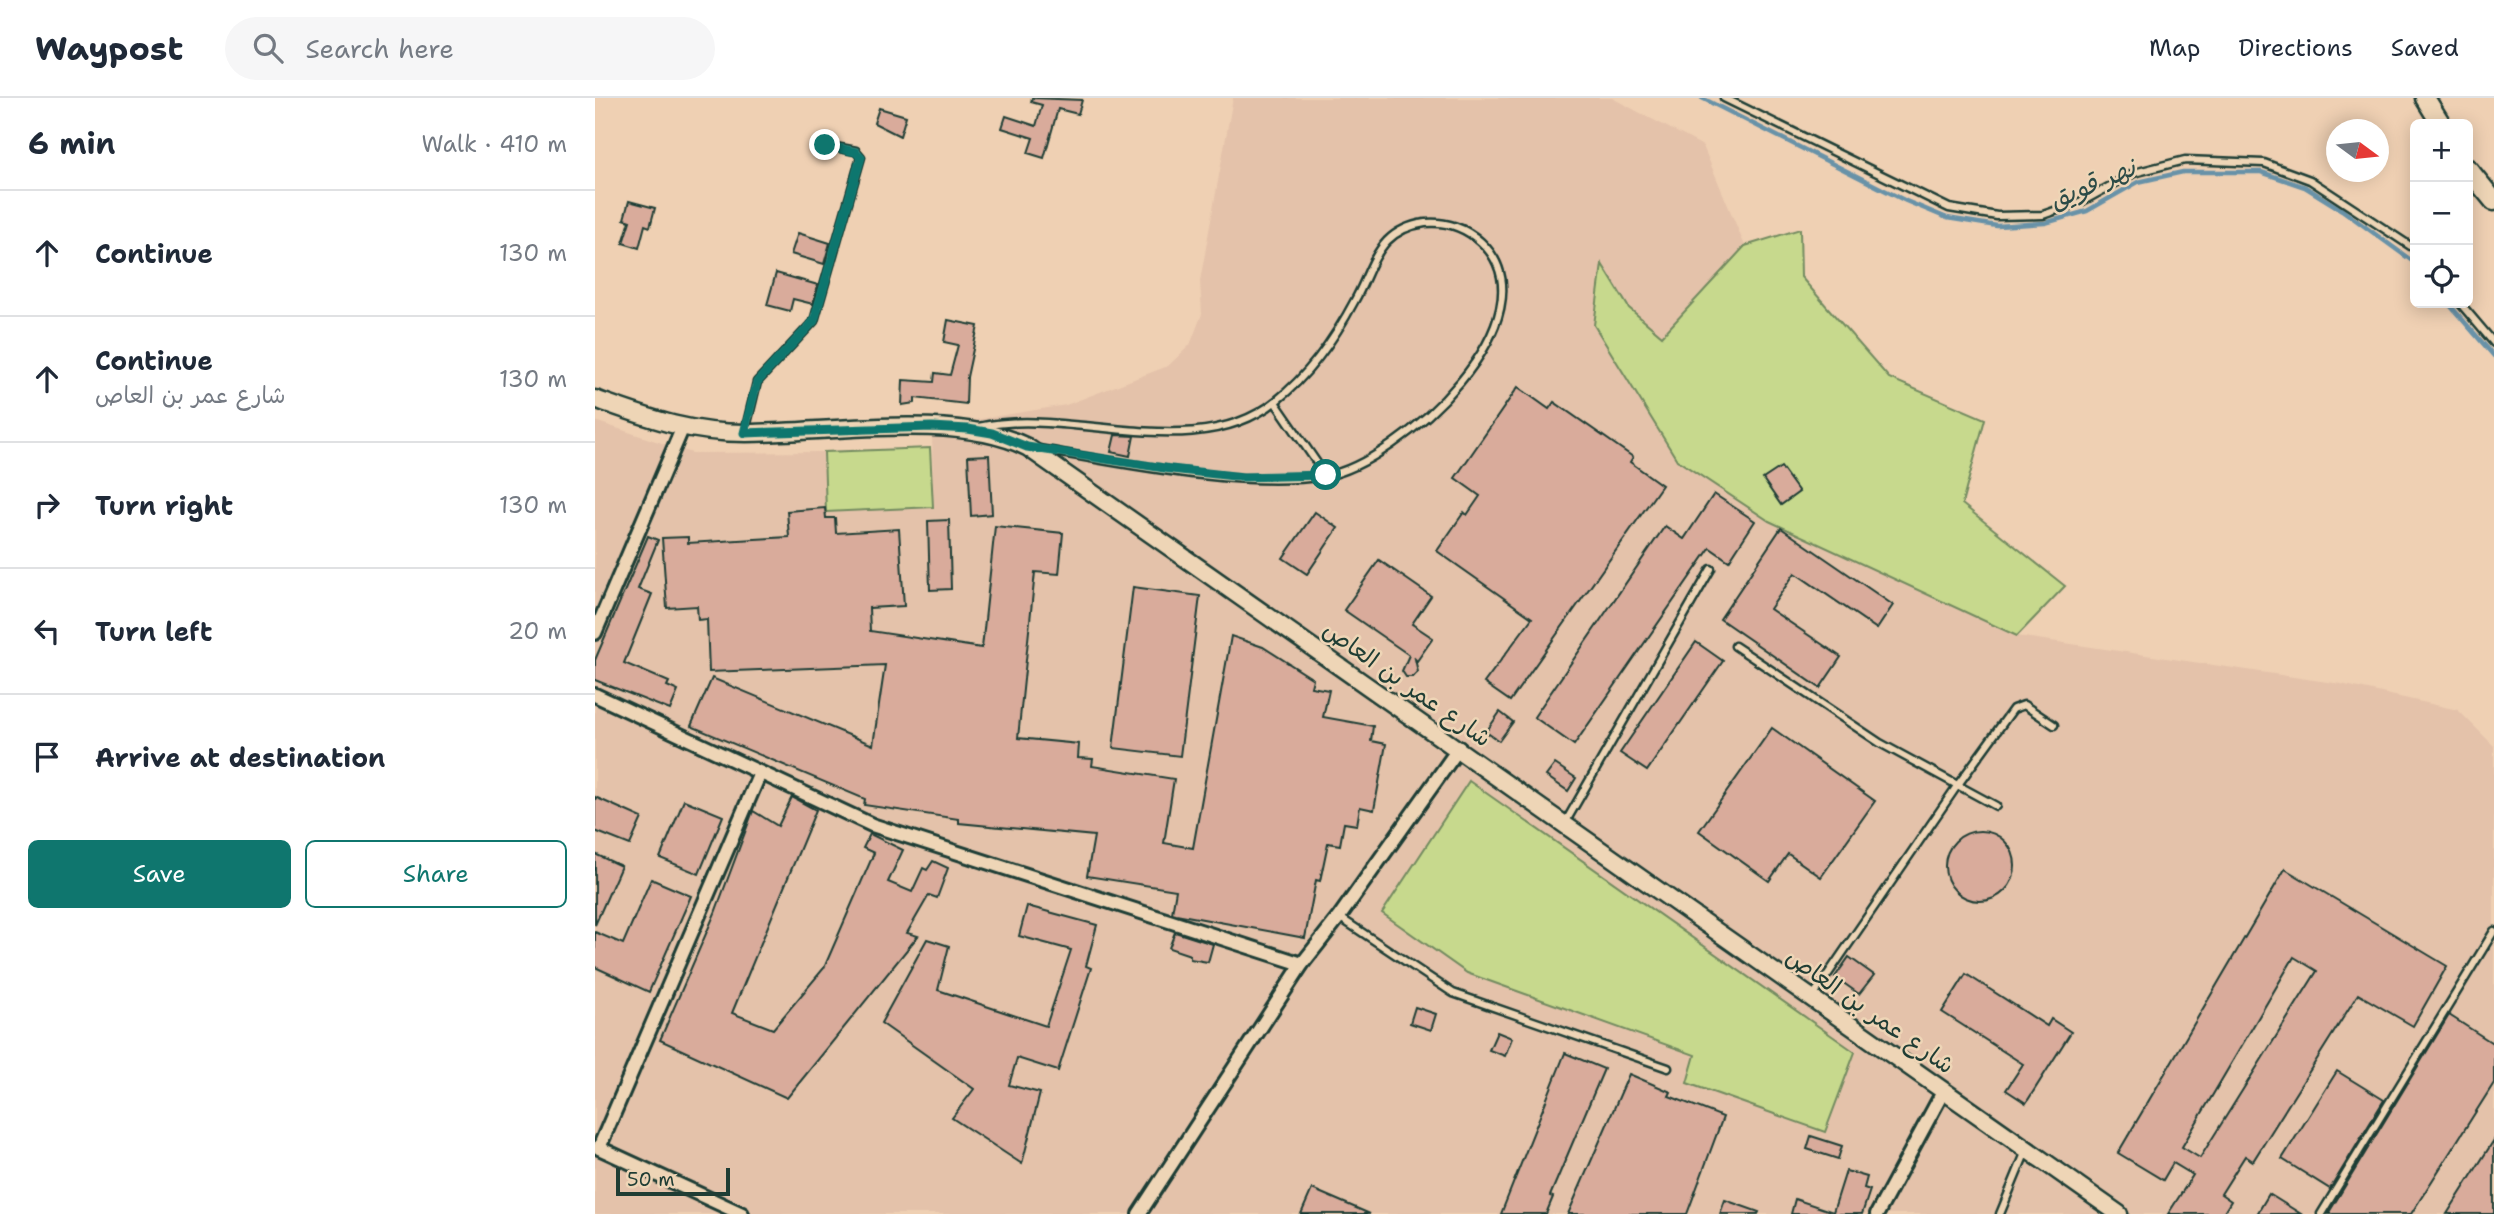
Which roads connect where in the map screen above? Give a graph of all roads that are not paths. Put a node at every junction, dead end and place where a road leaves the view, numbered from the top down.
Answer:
1 (1724, 98) edge
2 (2425, 98) edge
3 (2438, 119) edge
4 (825, 145) dead end
5 (2473, 175) edge
6 (2494, 201) edge
7 (2410, 246) edge
8 (2464, 308) edge
9 (2494, 343) edge
10 (595, 399) edge
11 (1275, 402) junction
12 (682, 429) junction
13 (968, 429) junction
14 (744, 433) junction
15 (1027, 447) junction
16 (1326, 475) junction
17 (1711, 569) dead end
18 (595, 633) edge
19 (1735, 646) dead end
20 (595, 695) edge
21 (2055, 725) dead end
22 (1459, 748) junction
23 (760, 773) junction
24 (1957, 786) junction
25 (1996, 806) dead end
26 (1564, 824) junction
27 (1339, 917) junction
28 (2494, 931) edge
29 (1302, 964) junction
30 (1812, 997) junction
31 (1668, 1068) dead end
32 (1944, 1090) junction
33 (2027, 1149) junction
34 (738, 1213) edge
35 (1139, 1214) edge
36 (1877, 1214) edge
37 (2000, 1214) edge
38 (2119, 1214) edge
39 (2321, 1214) edge

1 - 7 lane
2 - 3 main road
4 - 14 lane
5 - 6 main road
8 - 9 lane
10 - 12 street, شارع عمر بن العاص
11 - 13 lane
11 - 16 lane
11 - 16 lane
12 - 14 street, شارع عمر بن العاص
12 - 18 street
13 - 14 street, شارع عمر بن العاص
13 - 15 street, شارع عمر بن العاص
15 - 16 lane
15 - 22 street, شارع عمر بن العاص
17 - 26 lane
19 - 24 lane
20 - 23 street
21 - 24 lane
22 - 26 street, شارع عمر بن العاص
22 - 27 street
23 - 29 street
23 - 34 street
24 - 25 lane
24 - 30 lane
26 - 30 street, شارع عمر بن العاص
27 - 29 street
27 - 31 lane
28 - 39 lane
29 - 35 street
30 - 32 street, شارع عمر بن العاص
32 - 33 street, شارع عمر بن العاص
32 - 36 street
33 - 37 lane
33 - 38 street, شارع عمر بن العاص

